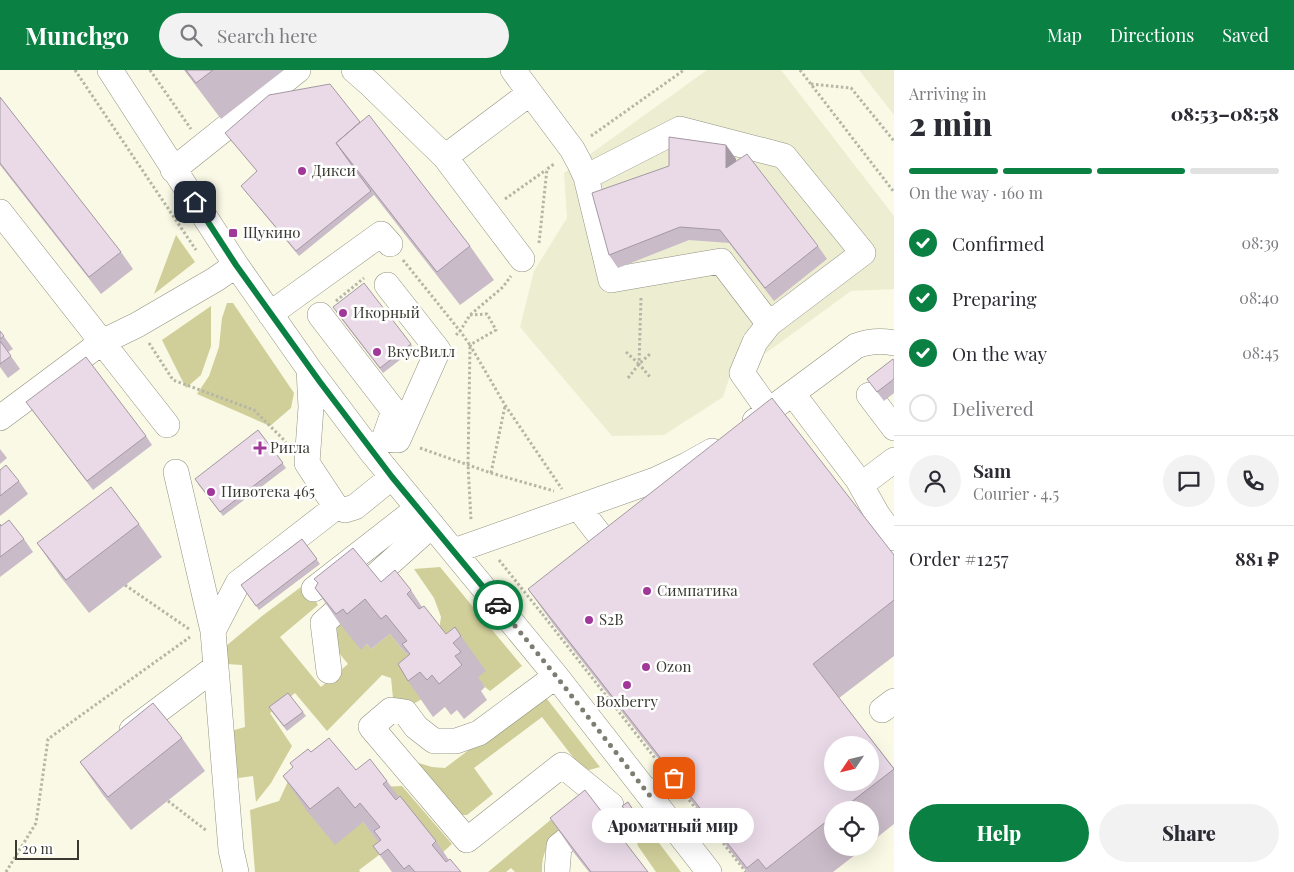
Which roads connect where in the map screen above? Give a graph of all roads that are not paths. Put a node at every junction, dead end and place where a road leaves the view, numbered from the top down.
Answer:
1 (110, 70) edge
2 (298, 70) edge
3 (513, 70) edge
4 (370, 75) edge
5 (530, 93) junction
6 (445, 157) junction
7 (174, 170) junction
8 (586, 177) junction
9 (0, 212) edge
10 (380, 231) edge
11 (522, 260) dead end
12 (236, 265) junction
13 (377, 280) road end
14 (270, 314) junction
15 (322, 319) road end
16 (769, 324) junction
17 (102, 342) junction
18 (894, 342) edge
19 (309, 369) junction
20 (793, 394) junction
21 (869, 394) edge
22 (769, 411) junction
23 (0, 418) edge
24 (167, 425) dead end
25 (894, 428) edge
26 (384, 443) junction
27 (894, 460) edge
28 (176, 472) dead end
29 (392, 477) junction
30 (861, 485) junction
31 (336, 507) junction
32 (578, 507) junction
33 (425, 516) junction
34 (894, 538) edge
35 (454, 551) junction
36 (625, 568) edge
37 (314, 589) edge
38 (213, 631) junction
39 (216, 667) junction
40 (329, 671) dead end
41 (556, 676) junction
42 (117, 741) edge
43 (673, 778) edge
44 (645, 790) junction
45 (611, 805) junction
46 (233, 861) edge
47 (557, 872) edge
48 (709, 872) edge

1 - 7 street
2 - 7 street
3 - 5 street
4 - 6 street
5 - 6 street
5 - 8 street
6 - 11 street
7 - 12 street
8 - 16 street
8 - 16 street
9 - 17 street
10 - 14 street
12 - 14 street
12 - 17 street
13 - 26 street
14 - 19 street
15 - 26 street
16 - 22 street
17 - 23 street
17 - 24 street
18 - 20 street
19 - 26 street
19 - 31 street
20 - 22 street
20 - 30 street
21 - 25 street
22 - 32 street
26 - 29 street
27 - 30 street
28 - 38 street
29 - 31 street
29 - 33 street
30 - 34 street
31 - 38 street
32 - 35 street
32 - 36 street
33 - 35 street
33 - 37 street
33 - 40 street
35 - 41 street
38 - 39 street
39 - 42 street
39 - 46 street
41 - 44 street
41 - 45 street
43 - 44 street
44 - 45 street
44 - 48 street
45 - 47 street

